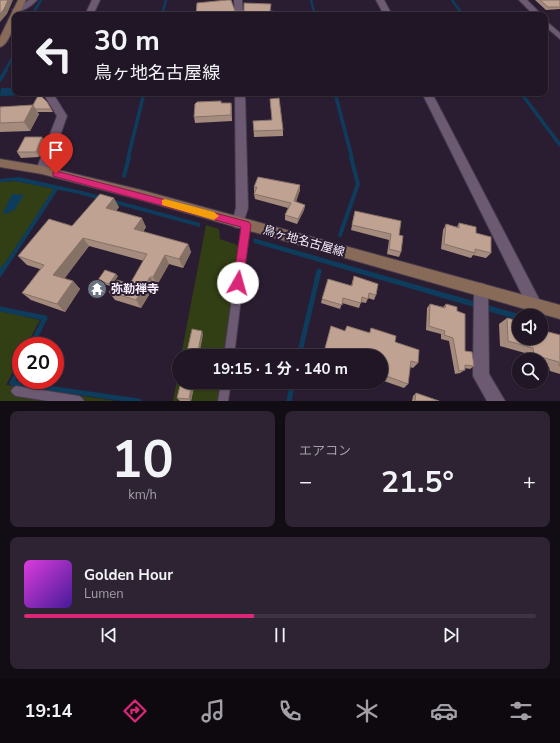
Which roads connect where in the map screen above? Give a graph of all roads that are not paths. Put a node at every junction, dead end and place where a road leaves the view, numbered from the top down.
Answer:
1 (22, 0) edge
2 (33, 0) edge
3 (96, 0) edge
4 (238, 0) edge
5 (380, 0) edge
6 (523, 0) edge
7 (16, 10) joint
8 (90, 12) edge
9 (239, 12) edge
10 (386, 12) edge
11 (535, 12) edge
12 (12, 19) edge
13 (548, 25) edge
14 (560, 37) edge
15 (0, 45) edge
16 (50, 96) edge
17 (240, 96) edge
18 (429, 96) edge
19 (0, 163) edge
20 (42, 170) junction
21 (242, 224) junction
22 (481, 299) junction
23 (534, 304) junction
24 (560, 312) edge
25 (230, 349) edge
26 (225, 389) edge
27 (16, 390) dead end
28 (78, 401) edge
29 (223, 401) edge
30 (497, 401) edge

1 - 7 main road
2 - 7 street
3 - 8 street
4 - 9 street
5 - 10 street
6 - 11 street
12 - 15 main road
13 - 14 street
16 - 20 street
17 - 21 street
18 - 23 street
19 - 20 main road, 鳥ヶ地名古屋線
20 - 21 main road, 鳥ヶ地名古屋線
21 - 22 main road, 鳥ヶ地名古屋線
21 - 25 lane
22 - 23 main road, 鳥ヶ地名古屋線
22 - 30 street
23 - 24 main road, 鳥ヶ地名古屋線
26 - 29 lane
27 - 28 lane

